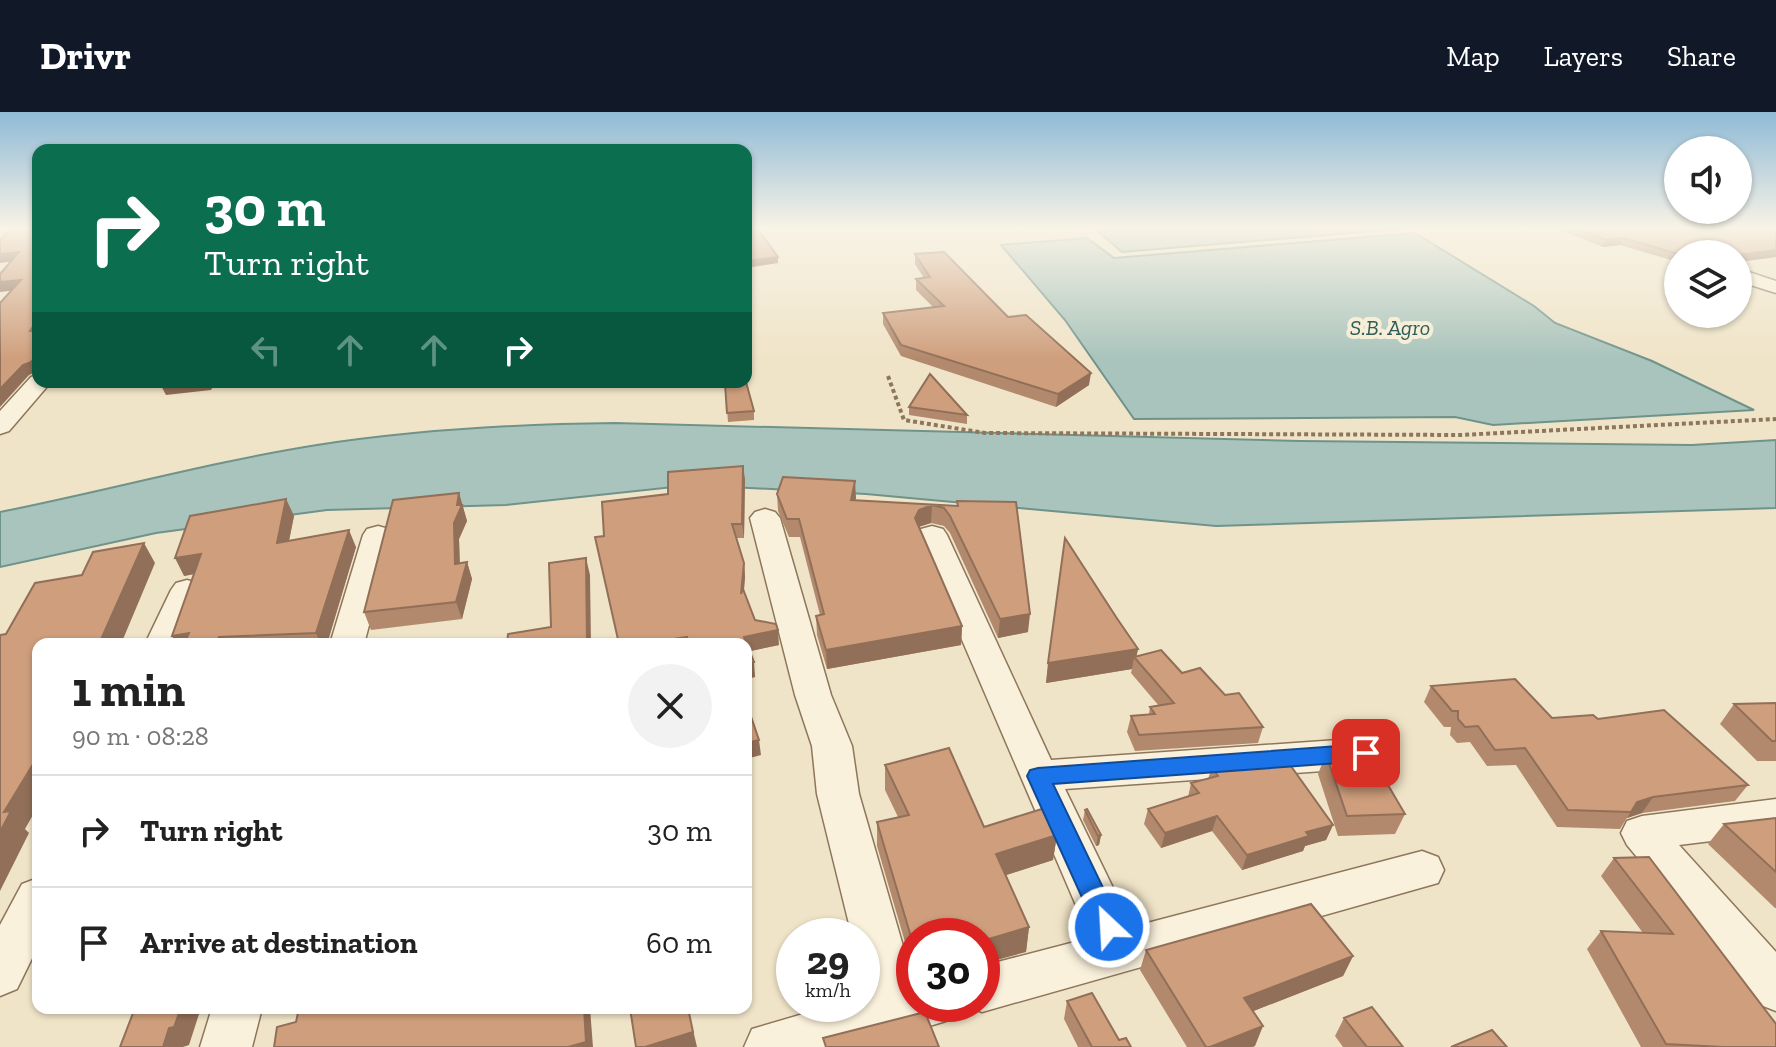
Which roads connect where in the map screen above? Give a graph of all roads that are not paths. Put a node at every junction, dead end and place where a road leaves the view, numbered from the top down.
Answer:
1 (1752, 279) edge
2 (1776, 287) edge
3 (34, 388) edge
4 (0, 426) edge
5 (765, 518) dead end
6 (378, 535) dead end
7 (932, 535) dead end
8 (187, 590) edge
9 (165, 638) edge
10 (349, 638) edge
11 (1366, 753) edge
12 (1038, 776) junction
13 (1776, 816) edge
14 (1422, 870) dead end
15 (32, 910) edge
16 (1120, 952) junction
17 (896, 962) edge
18 (0, 973) edge
19 (1000, 984) edge
20 (1776, 988) edge
21 (896, 1012) edge
22 (235, 1014) edge
23 (226, 1047) edge
24 (770, 1047) edge

1 - 2 street
3 - 4 street
5 - 17 street
6 - 10 street
7 - 12 street
8 - 9 street
11 - 12 street
12 - 16 street
13 - 20 street
14 - 16 street
15 - 18 street
16 - 19 street
21 - 24 street
22 - 23 street

